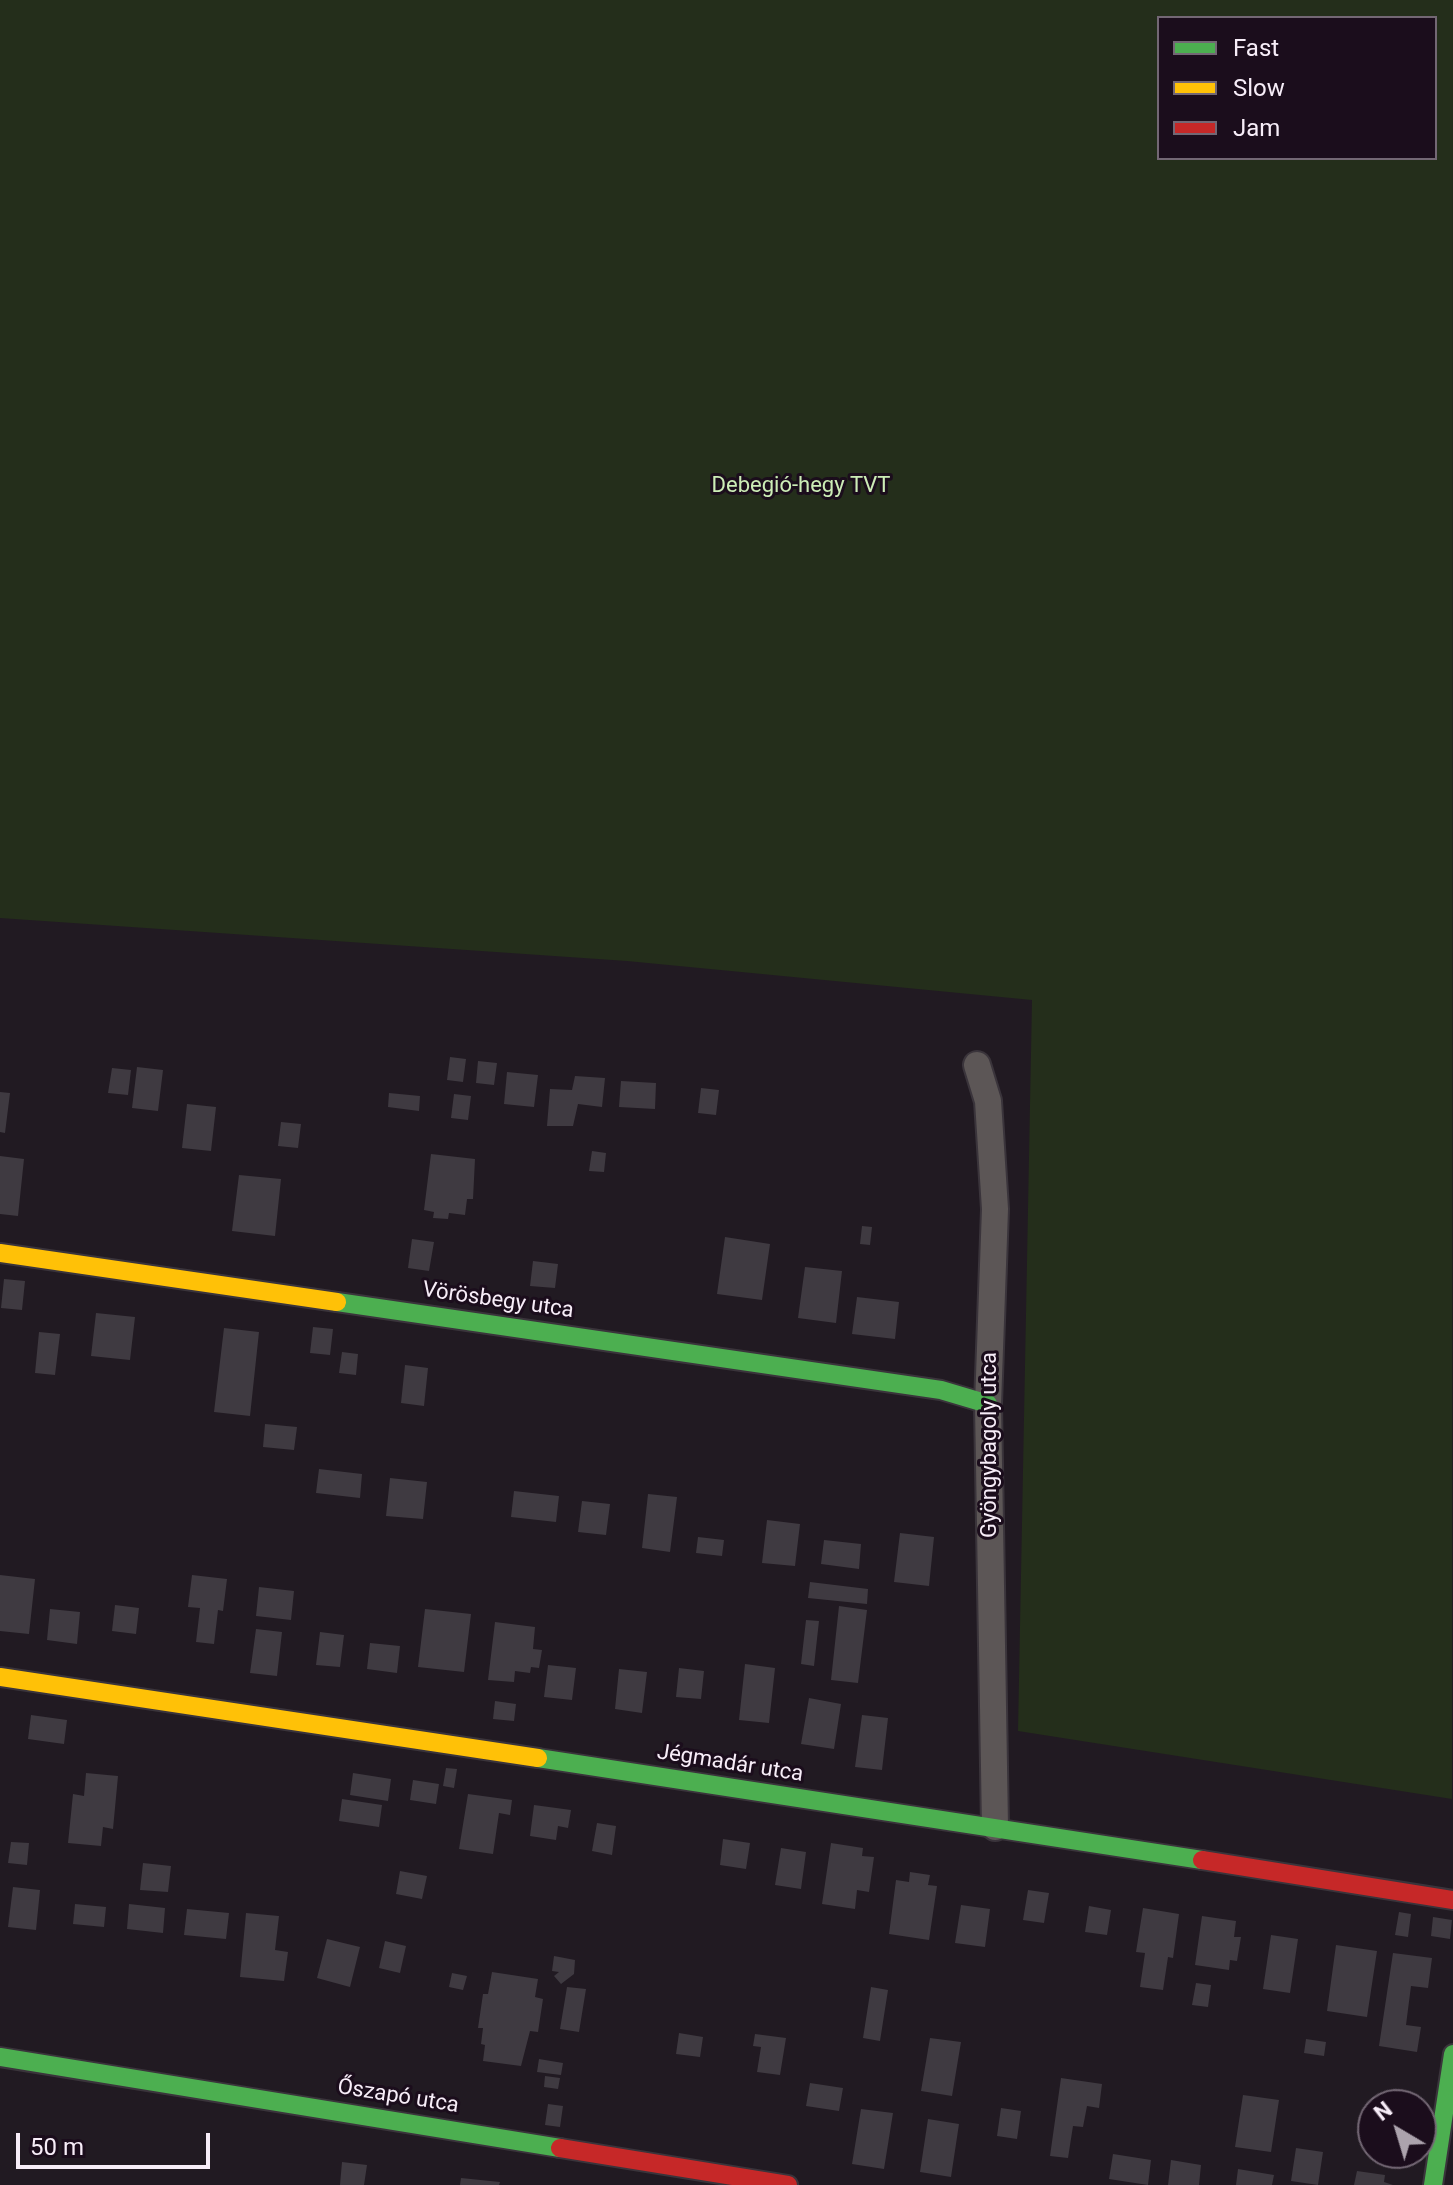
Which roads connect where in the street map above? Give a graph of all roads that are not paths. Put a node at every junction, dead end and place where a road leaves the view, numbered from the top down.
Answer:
1 (977, 1065) dead end
2 (0, 1253) edge
3 (988, 1404) junction
4 (0, 1677) edge
5 (995, 1827) junction
6 (1453, 1900) edge
7 (1453, 2054) edge
8 (0, 2057) edge
9 (788, 2185) edge
10 (1433, 2185) edge

1 - 3 street, Gyöngybagoly utca
2 - 3 street, Vörösbegy utca
3 - 5 street, Gyöngybagoly utca
4 - 5 street, Jégmadár utca
5 - 6 street, Jégmadár utca
7 - 10 street
8 - 9 street, Őszapó utca

